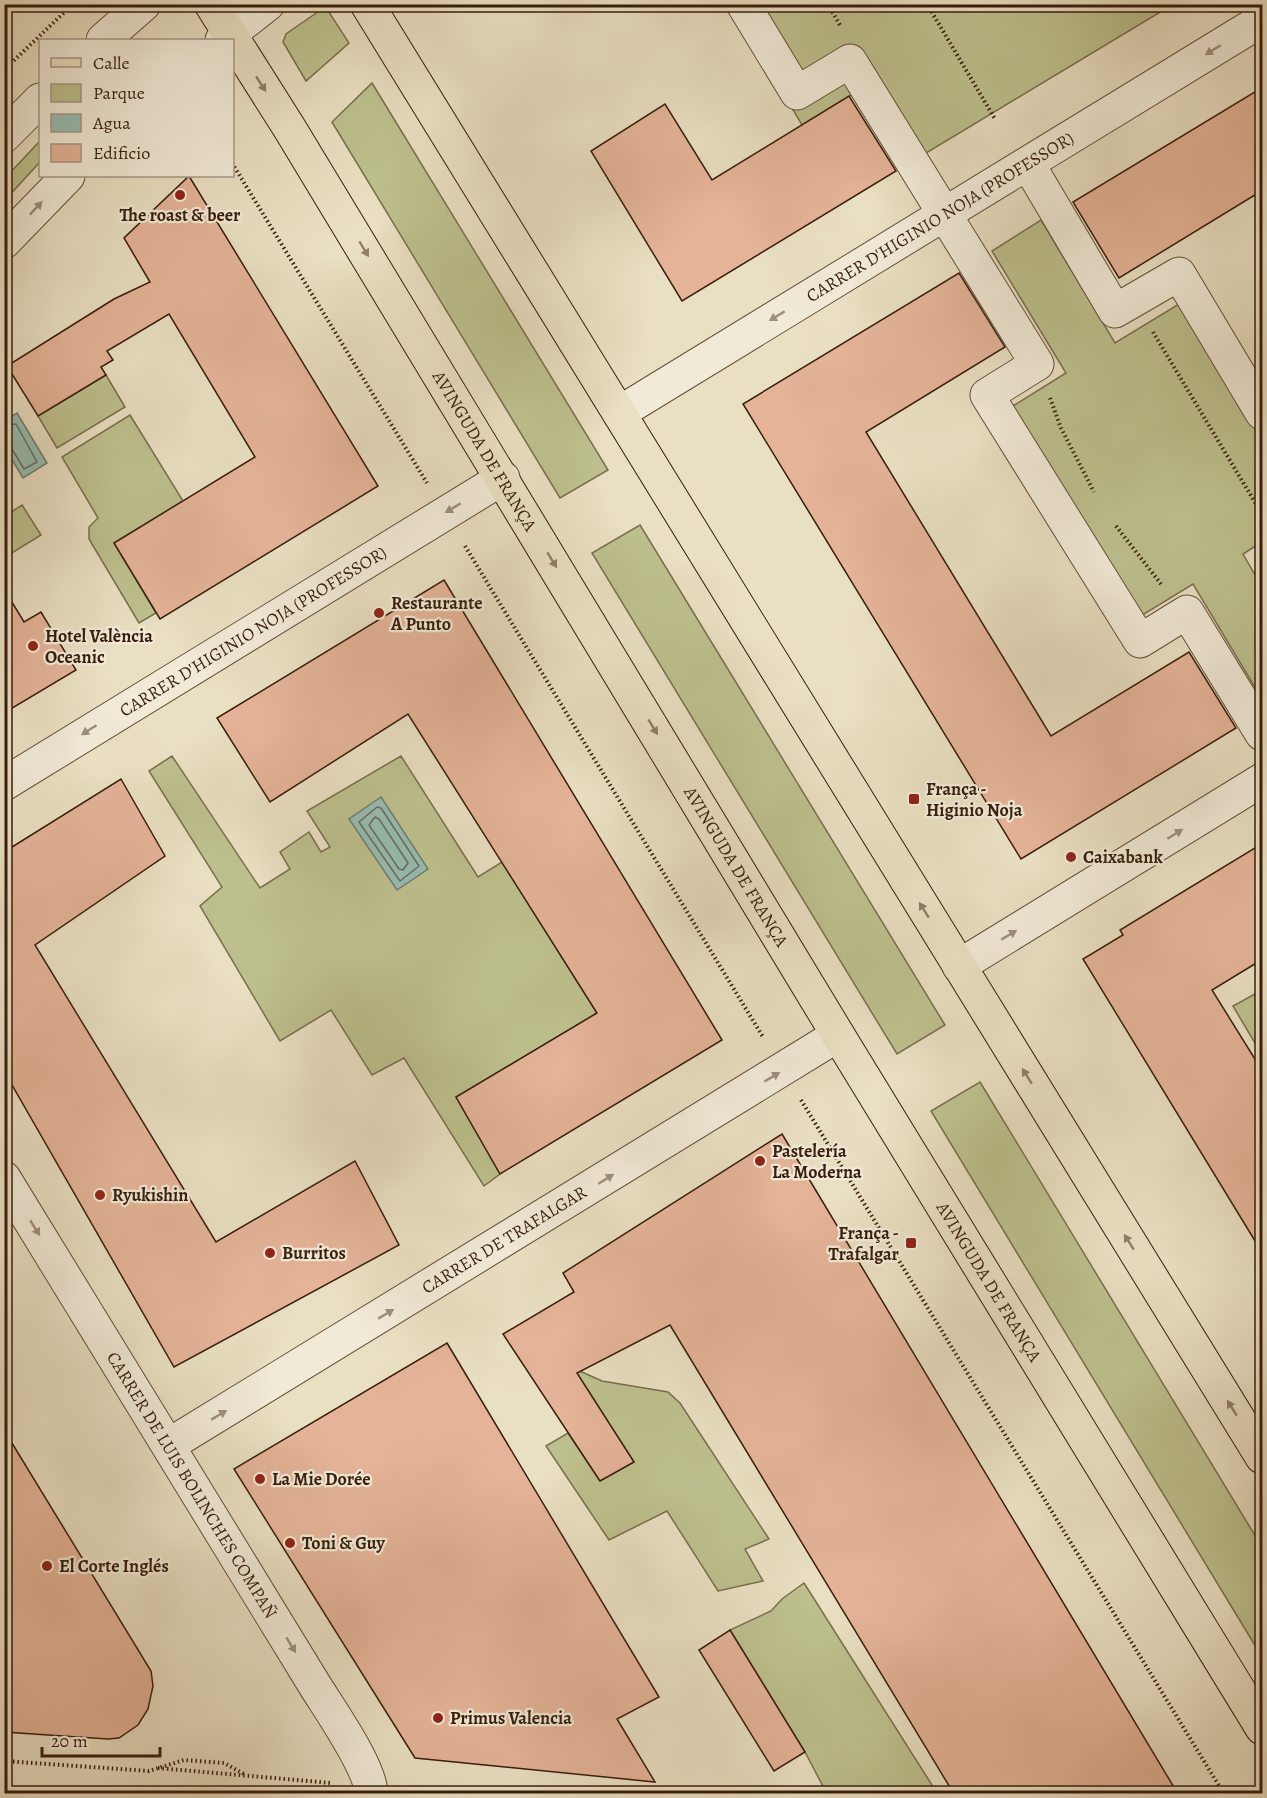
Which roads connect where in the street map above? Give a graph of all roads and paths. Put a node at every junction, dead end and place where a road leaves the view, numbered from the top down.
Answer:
1 (73, 4) edge
2 (144, 4) edge
3 (211, 4) edge
4 (268, 4) edge
5 (367, 4) edge
6 (743, 4) edge
7 (927, 4) edge
8 (1263, 20) edge
9 (226, 37) edge
10 (104, 39) edge
11 (234, 49) edge
12 (4, 70) edge
13 (39, 101) edge
14 (996, 119) dead end
15 (4, 136) edge
16 (1028, 164) junction
17 (234, 166) edge
18 (67, 177) edge
19 (944, 214) junction
20 (4, 242) edge
21 (1134, 300) junction
22 (1037, 364) junction
23 (619, 413) junction
24 (1263, 413) edge
25 (503, 478) junction
26 (429, 487) dead end
27 (1096, 496) dead end
28 (1263, 514) edge
29 (1112, 520) dead end
30 (461, 538) dead end
31 (1187, 612) junction
32 (1263, 734) edge
33 (1263, 780) edge
34 (4, 784) edge
35 (959, 966) junction
36 (838, 1035) junction
37 (765, 1041) dead end
38 (796, 1091) dead end
39 (4, 1178) edge
40 (169, 1445) junction
41 (1263, 1458) edge
42 (1263, 1728) edge
43 (4, 1761) edge
44 (158, 1768) junction
45 (246, 1775) junction
46 (312, 1782) dead end
47 (404, 1788) dead end
48 (371, 1794) edge
49 (493, 1794) edge
50 (1224, 1794) edge

1 - 12 path
2 - 10 street
3 - 9 main road, AVINGUDA DE FRANÇA
4 - 9 street
5 - 23 main road
6 - 19 street
7 - 14 path
8 -> 16 street, CARRER D'HIGINIO NOJA (PROFESSOR)
11 -> 25 main road, AVINGUDA DE FRANÇA
13 - 15 street
16 - 19 street, CARRER D'HIGINIO NOJA (PROFESSOR)
16 - 21 street
17 - 26 path
20 -> 18 street
19 - 22 street
19 -> 23 street, CARRER D'HIGINIO NOJA (PROFESSOR)
21 - 24 street
21 - 28 path
22 - 27 path
22 - 31 street
35 -> 23 main road
25 -> 34 street, CARRER D'HIGINIO NOJA (PROFESSOR)
25 -> 36 main road, AVINGUDA DE FRANÇA
29 - 31 path
30 - 37 path
31 - 32 street
35 -> 33 street
41 -> 35 main road
40 -> 36 street, CARRER DE TRAFALGAR
36 - 42 main road, AVINGUDA DE FRANÇA
38 - 50 path
39 -> 40 street, CARRER DE LUIS BOLINCHES COMPAÑ
40 -> 48 street, CARRER DE LUIS BOLINCHES COMPAÑ
43 - 44 path
44 - 45 path
44 - 45 path
45 - 46 path
47 - 49 path

